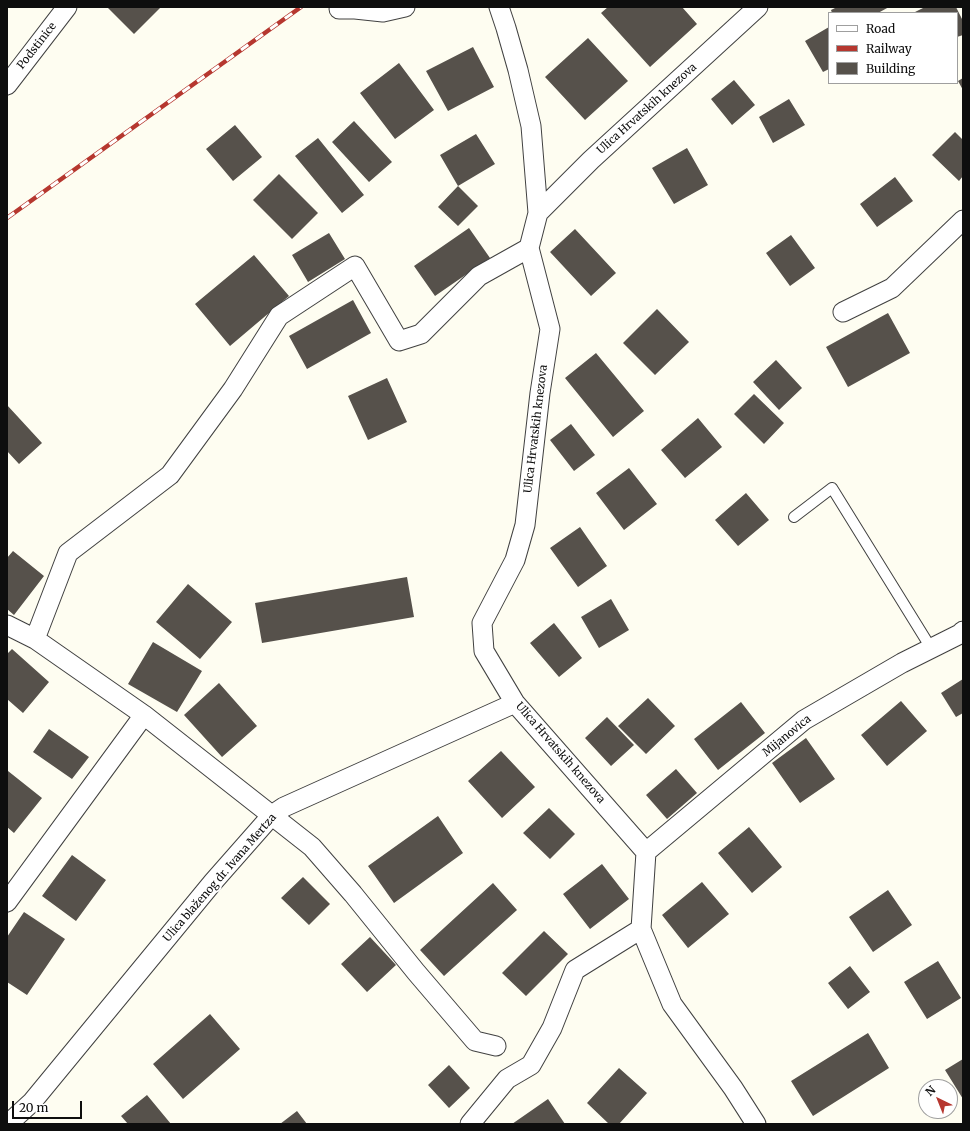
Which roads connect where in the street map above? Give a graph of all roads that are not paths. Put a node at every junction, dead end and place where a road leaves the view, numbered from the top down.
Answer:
1 (67, 7) edge
2 (405, 7) edge
3 (499, 7) edge
4 (758, 7) edge
5 (339, 9) dead end
6 (7, 85) edge
7 (538, 213) junction
8 (963, 220) edge
9 (529, 248) junction
10 (844, 312) dead end
11 (794, 517) dead end
12 (7, 625) edge
13 (963, 631) edge
14 (35, 639) junction
15 (931, 648) junction
16 (515, 703) junction
17 (144, 715) junction
18 (272, 815) junction
19 (646, 852) junction
20 (7, 902) edge
21 (641, 929) junction
22 (496, 1046) dead end
23 (8, 1124) edge
24 (470, 1124) edge
25 (756, 1124) edge

1 - 6 street, Podstinice
2 - 5 street
3 - 7 street, Ulica Hrvatskih knezova
4 - 7 street, Ulica Hrvatskih knezova
7 - 9 street, Ulica Hrvatskih knezova
8 - 10 street
9 - 14 street
9 - 16 street, Ulica Hrvatskih knezova
11 - 15 lane
12 - 14 street
13 - 15 street, Mijanovica
14 - 17 street
15 - 19 street, Mijanovica
16 - 18 street, Ulica blaženog dr. Ivana Mertza
16 - 19 street, Ulica Hrvatskih knezova
17 - 18 street
17 - 20 street
18 - 22 street
18 - 23 street, Ulica blaženog dr. Ivana Mertza
19 - 21 street
21 - 24 street
21 - 25 street

